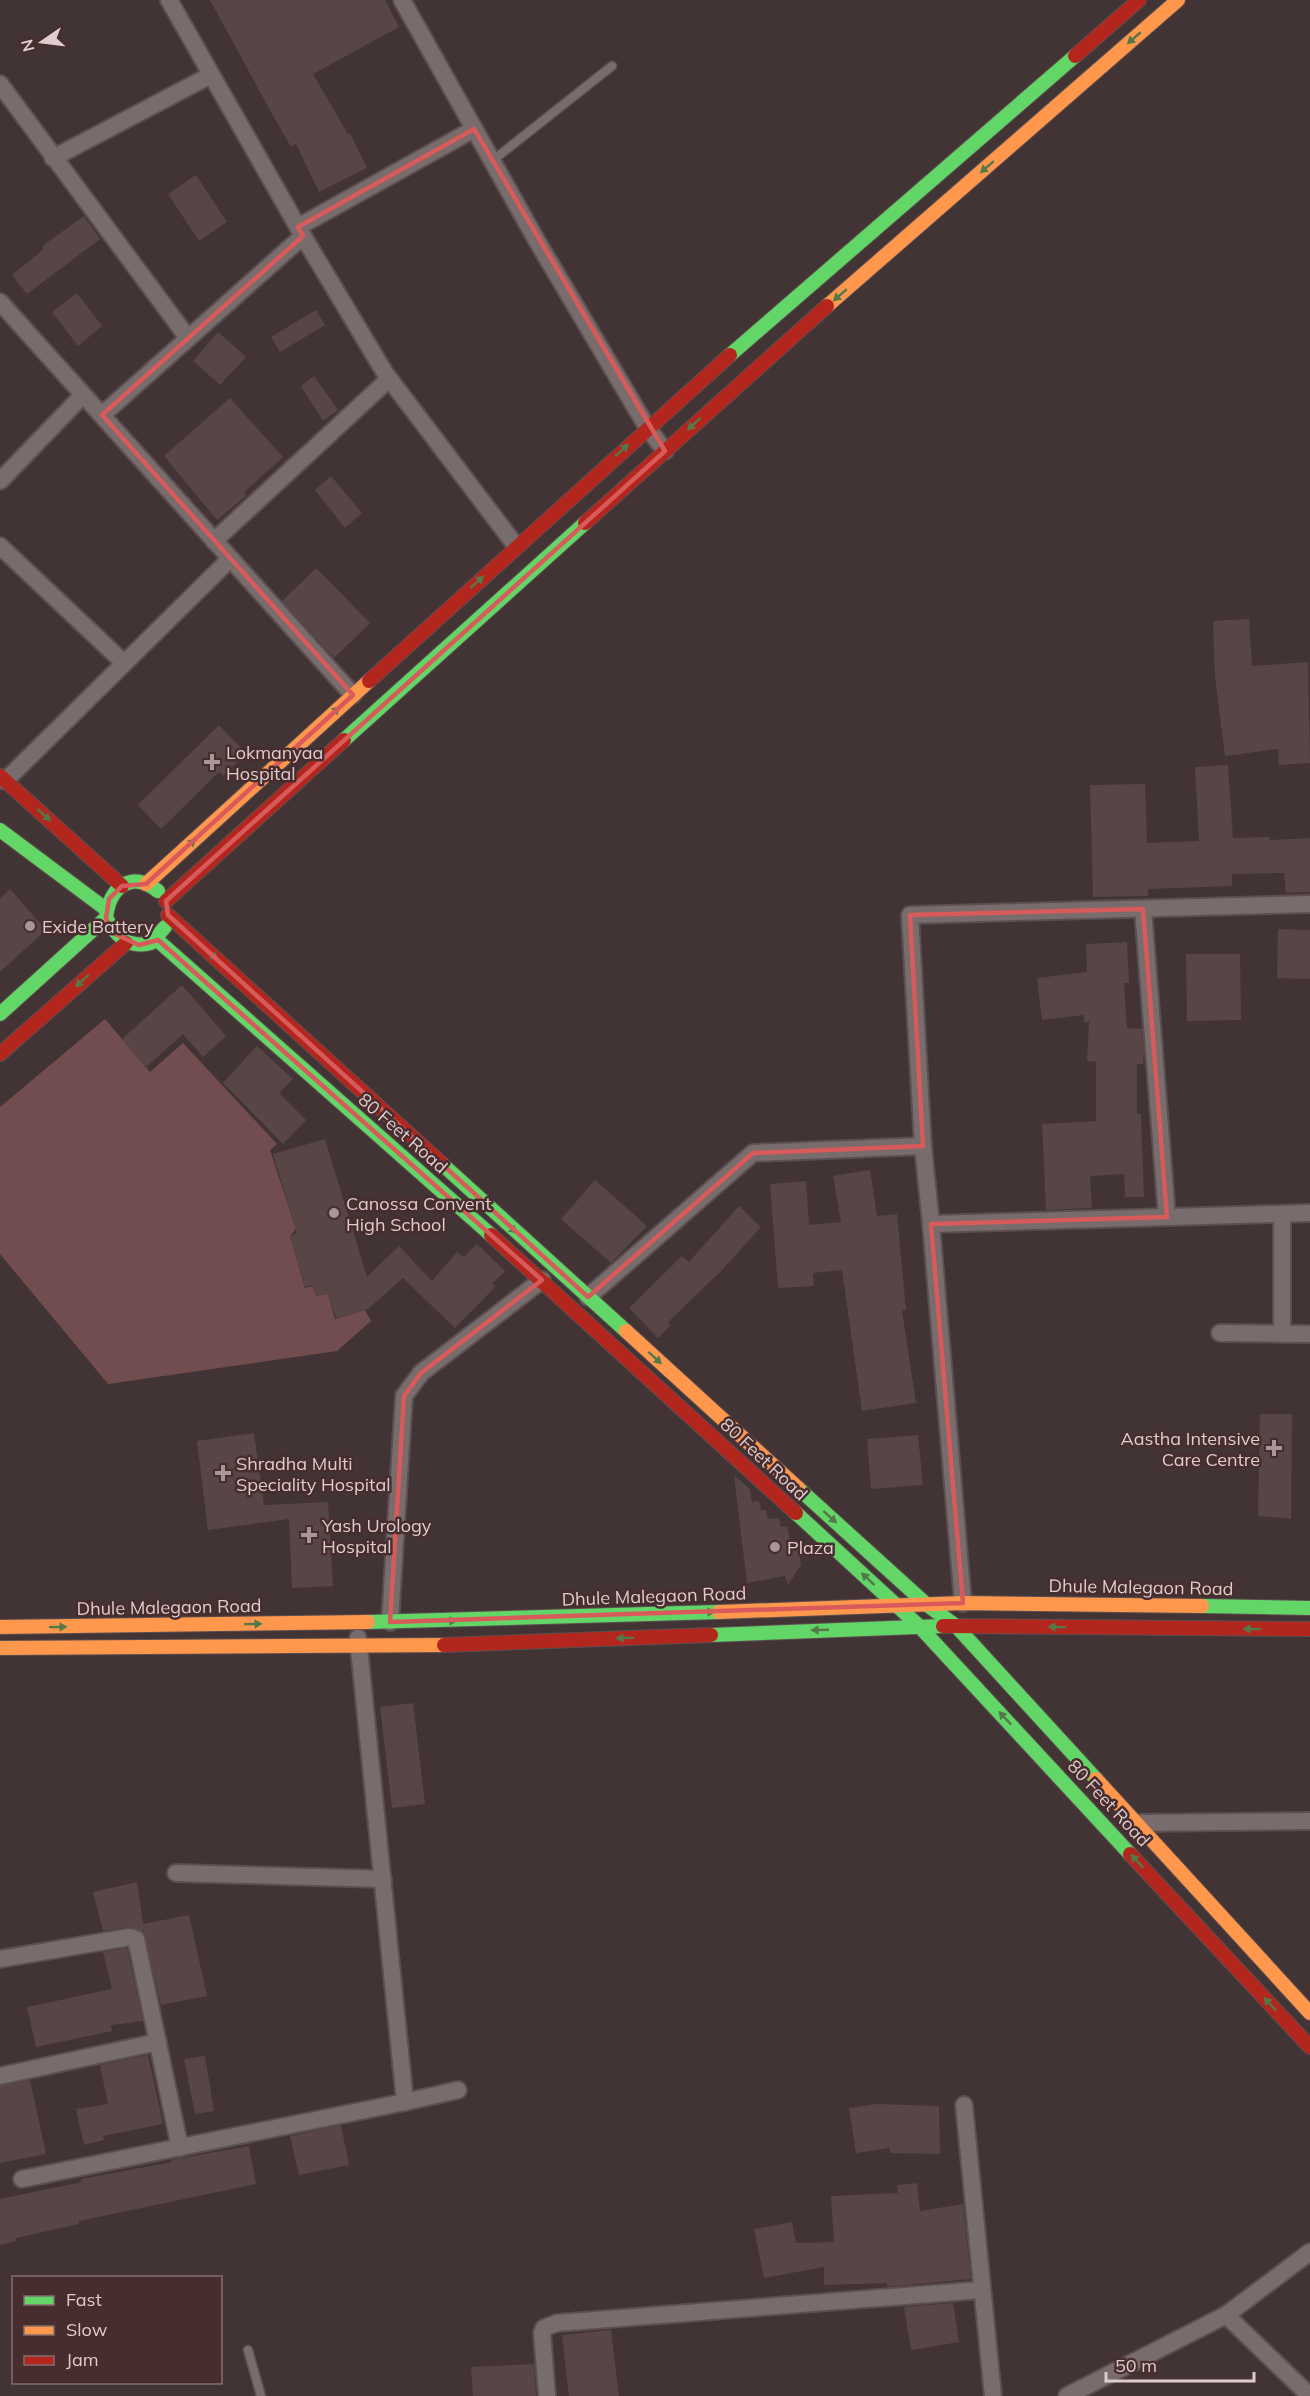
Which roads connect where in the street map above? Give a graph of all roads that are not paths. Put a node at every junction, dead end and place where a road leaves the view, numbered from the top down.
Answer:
1 (169, 0) edge
2 (402, 0) edge
3 (1139, 0) edge
4 (1178, 0) edge
5 (612, 66) dead end
6 (212, 75) junction
7 (0, 84) edge
8 (474, 129) junction
9 (53, 158) junction
10 (492, 161) junction
11 (301, 232) junction
12 (0, 302) edge
13 (188, 338) junction
14 (389, 379) junction
15 (83, 395) junction
16 (102, 415) junction
17 (647, 427) junction
18 (665, 451) junction
19 (0, 481) edge
20 (214, 541) junction
21 (0, 546) edge
22 (516, 546) junction
23 (230, 559) junction
24 (123, 662) junction
25 (352, 695) junction
26 (2, 778) edge
27 (1, 831) edge
28 (146, 884) junction
29 (122, 886) junction
30 (1310, 904) edge
31 (167, 908) junction
32 (1143, 909) junction
33 (106, 914) junction
34 (155, 938) junction
35 (126, 943) junction
36 (0, 1014) edge
37 (0, 1054) edge
38 (923, 1146) junction
39 (1310, 1213) edge
40 (1282, 1214) junction
41 (1167, 1217) junction
42 (931, 1224) junction
43 (542, 1280) junction
44 (588, 1297) junction
45 (1220, 1333) dead end
46 (1282, 1334) junction
47 (1310, 1334) edge
48 (963, 1603) junction
49 (896, 1604) junction
50 (926, 1604) junction
51 (1310, 1608) edge
52 (358, 1622) junction
53 (390, 1622) junction
54 (919, 1626) junction
55 (956, 1626) junction
56 (0, 1627) edge
57 (1310, 1629) edge
58 (358, 1646) junction
59 (0, 1648) edge
60 (1310, 1821) edge
61 (1136, 1823) junction
62 (176, 1873) dead end
63 (383, 1879) junction
64 (0, 1959) edge
65 (1310, 2013) edge
66 (158, 2042) junction
67 (1310, 2046) edge
68 (0, 2076) edge
69 (458, 2090) dead end
70 (405, 2102) junction
71 (963, 2105) dead end
72 (180, 2148) junction
73 (22, 2179) dead end
74 (1310, 2252) edge
75 (982, 2290) junction
76 (1226, 2315) junction
77 (248, 2350) dead end
78 (261, 2396) edge
79 (547, 2396) edge
80 (993, 2396) edge
81 (1067, 2396) edge
82 (1310, 2396) edge

1 - 6 street
2 - 8 street
3 - 17 main road
4 -> 18 main road
5 - 10 lane
6 - 9 street
6 - 11 street
7 - 9 street
8 - 10 street
8 - 11 street
9 - 13 street
10 - 17 street
11 - 13 street
11 - 14 street
12 - 15 street
13 - 16 street
14 - 20 street
14 - 22 street
15 - 16 street
15 - 19 street
16 - 20 street
17 - 18 street
22 -> 17 main road
18 - 31 main road
20 - 23 street
21 - 24 street
25 -> 22 main road
23 - 24 street
23 - 25 street
24 - 26 street
28 -> 25 main road
26 -> 29 main road
27 - 33 main road
28 - 29 main road
28 - 31 main road
29 - 33 main road
30 - 32 street
31 - 34 main road
31 -> 44 main road, 80 Feet Road
32 - 38 street
32 - 41 street
33 - 35 main road
33 - 36 main road
34 - 35 main road
34 - 43 main road, 80 Feet Road
35 -> 37 main road
38 - 42 street
38 - 44 street
39 - 40 street
40 - 41 street
40 - 46 street
41 - 42 street
42 - 48 street
49 -> 43 main road, 80 Feet Road
43 - 53 street
44 -> 50 main road, 80 Feet Road
45 - 46 street
46 - 47 street
48 - 50 main road, Dhule Malegaon Road
48 - 51 main road, Dhule Malegaon Road
49 - 50 main road, Dhule Malegaon Road
53 -> 49 main road, Dhule Malegaon Road
49 - 54 main road, 80 Feet Road
50 - 55 main road, 80 Feet Road
52 - 53 main road, Dhule Malegaon Road
56 -> 52 main road, Dhule Malegaon Road
52 - 58 street
54 - 55 main road
54 -> 58 main road
67 -> 54 main road, 80 Feet Road
57 -> 55 main road
55 - 61 main road, 80 Feet Road
58 - 59 main road
58 - 63 street
60 - 61 street
61 - 65 main road, 80 Feet Road
62 - 63 street
63 - 70 street
64 - 66 street
66 - 68 street
66 - 72 street
69 - 70 street
70 - 72 street
71 - 75 street
72 - 73 street
74 - 76 street
75 - 79 street
75 - 80 street
76 - 81 street
76 - 82 street
77 - 78 lane

